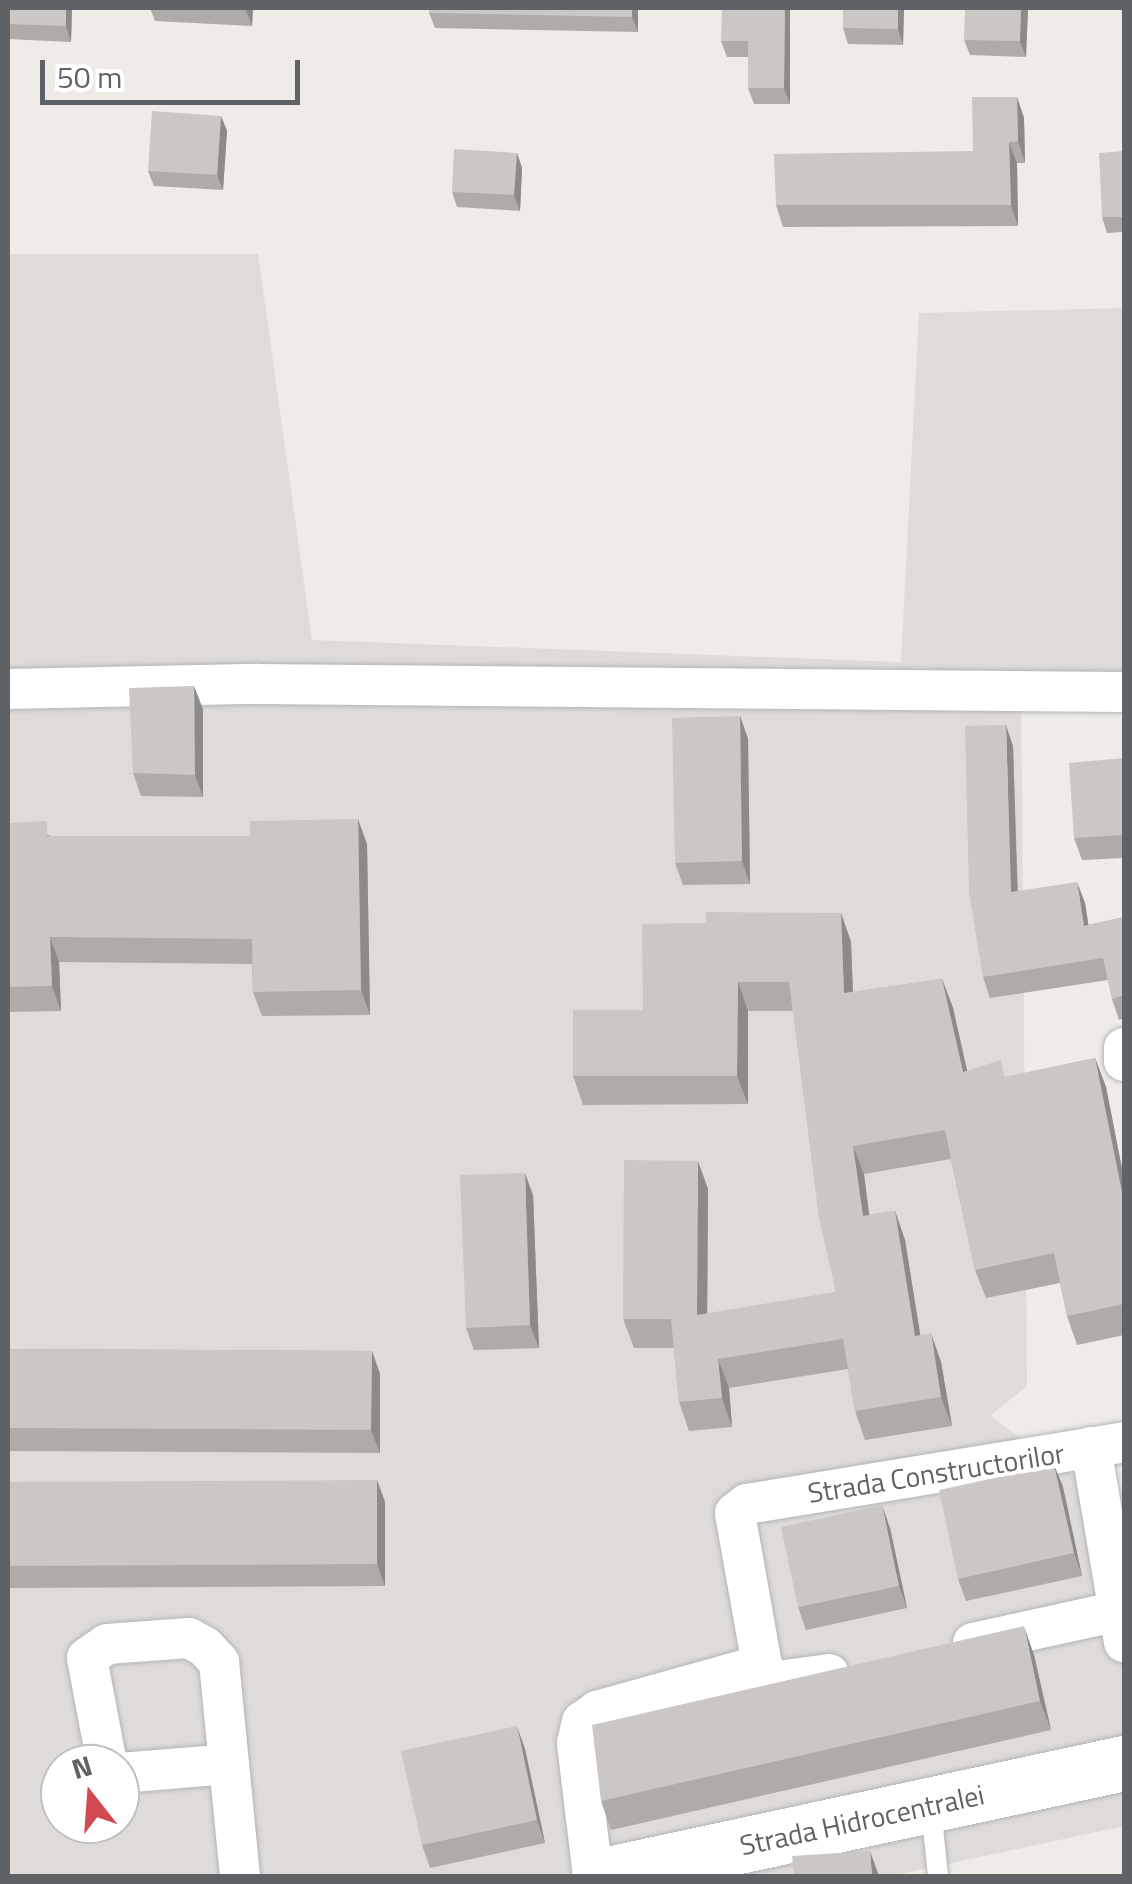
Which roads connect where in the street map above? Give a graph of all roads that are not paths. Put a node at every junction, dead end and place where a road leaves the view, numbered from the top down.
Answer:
1 (8, 689) edge
2 (1124, 692) edge
3 (1124, 1048) edge
4 (1124, 1061) edge
5 (1108, 1445) edge
6 (1122, 1627) edge
7 (926, 1653) edge
8 (762, 1665) junction
9 (868, 1666) edge
10 (103, 1744) edge
11 (229, 1764) junction
12 (1124, 1764) edge
13 (140, 1771) edge
14 (931, 1805) junction
15 (240, 1876) edge
16 (596, 1876) edge
17 (938, 1876) edge

1 - 2 street
3 - 4 street
5 - 6 street
5 - 8 street, Strada Constructorilor
6 - 7 street
8 - 9 street
8 - 16 street
10 - 11 street
11 - 13 street
11 - 15 street
12 - 14 street, Strada Hidrocentralei
14 - 16 street, Strada Hidrocentralei
14 - 17 lane

